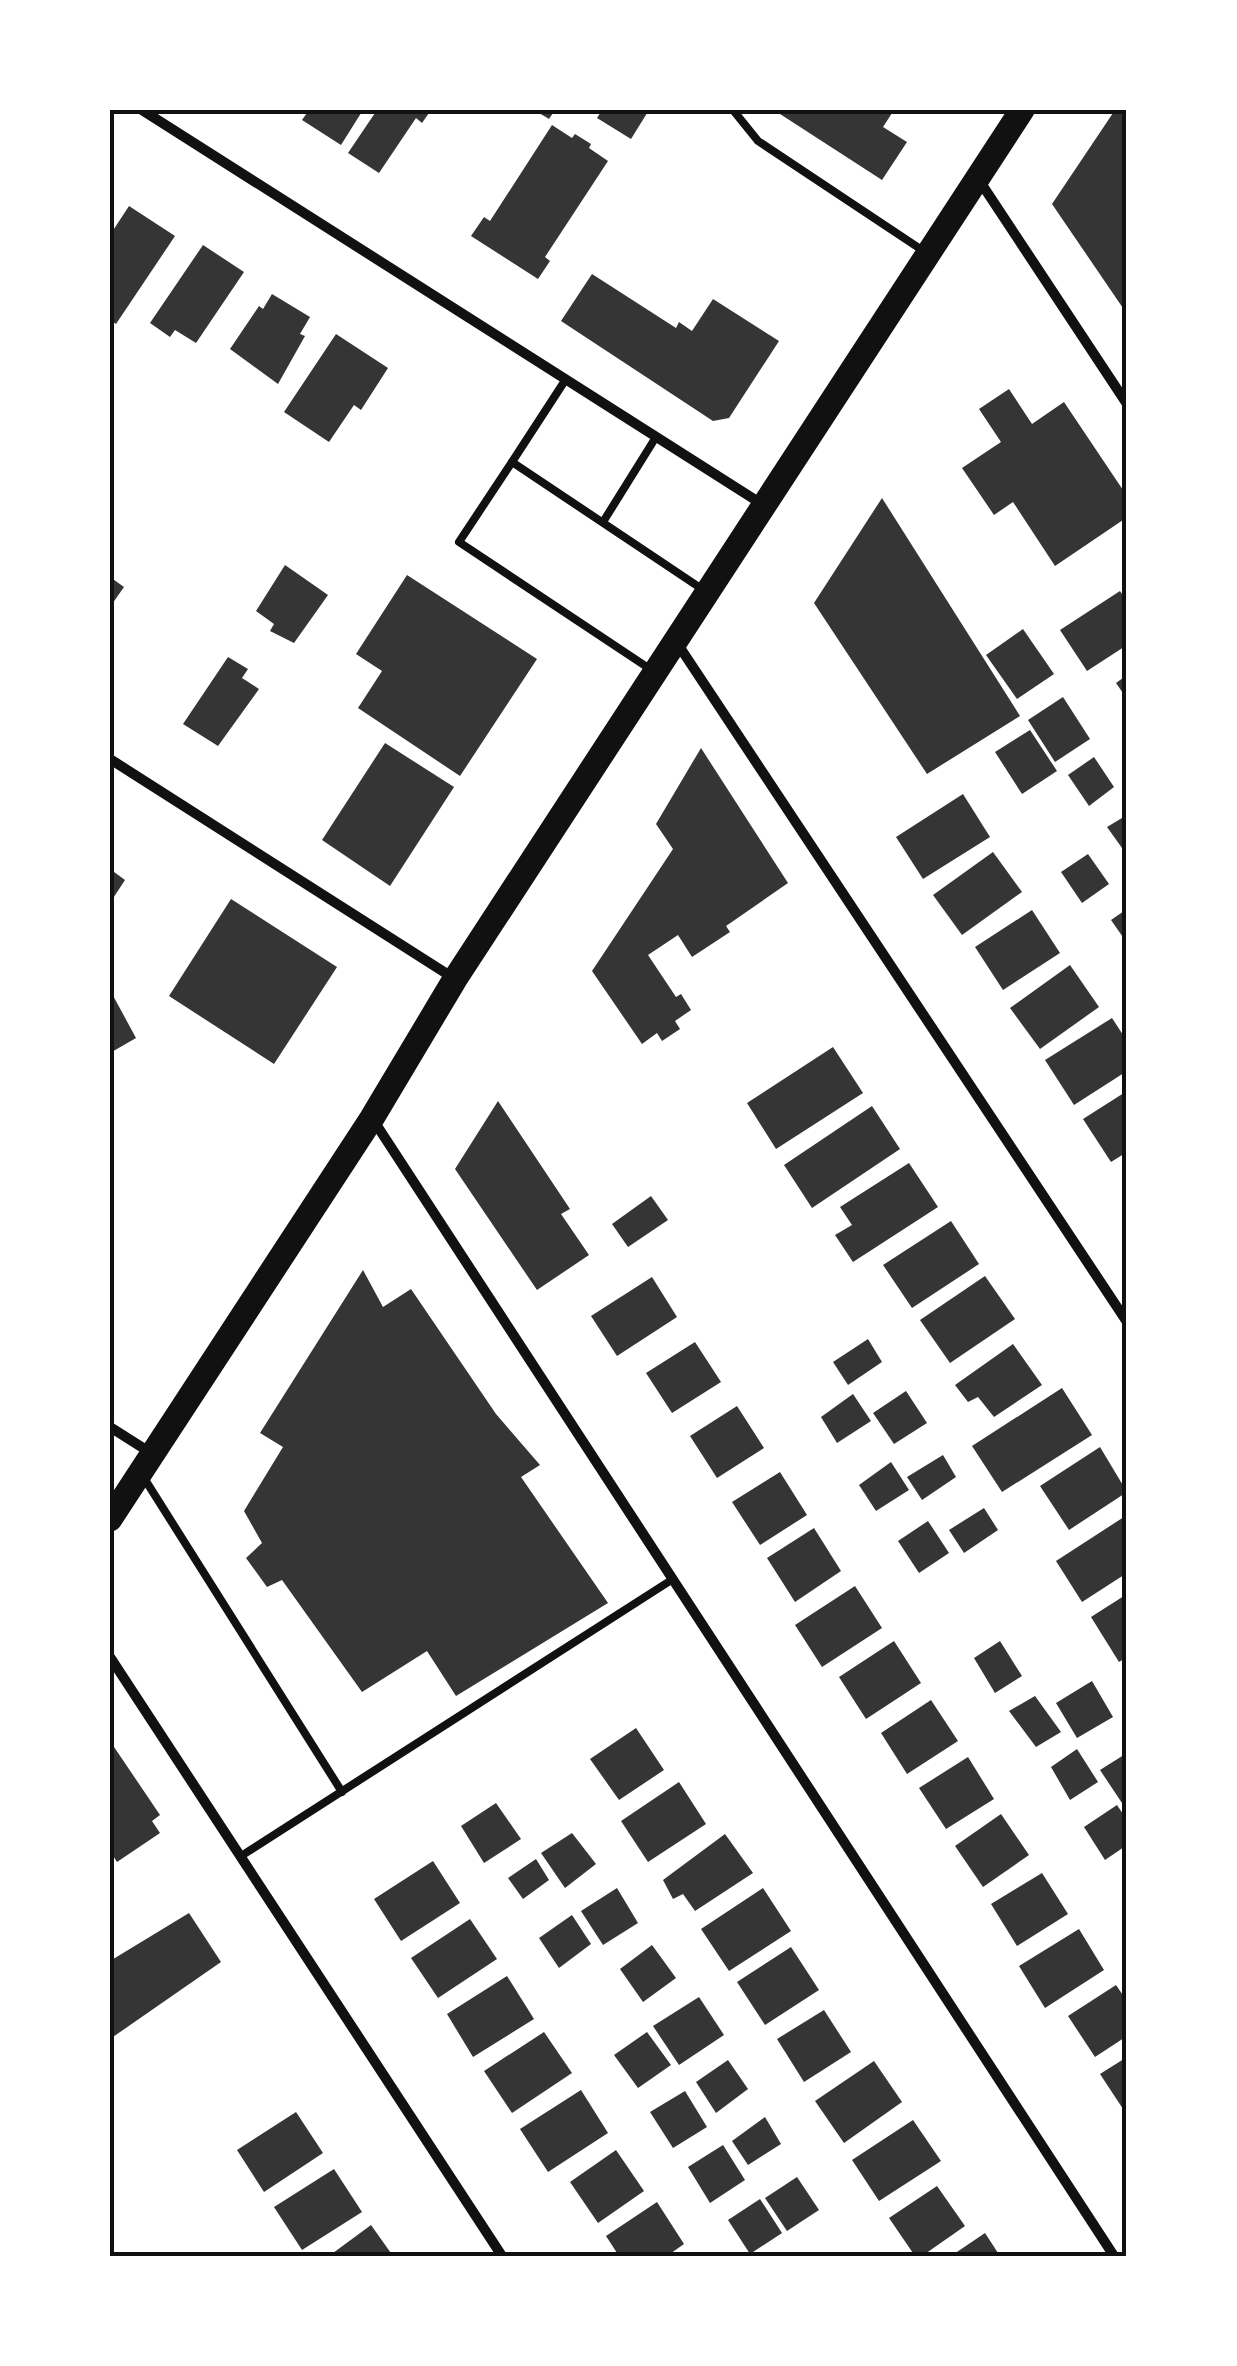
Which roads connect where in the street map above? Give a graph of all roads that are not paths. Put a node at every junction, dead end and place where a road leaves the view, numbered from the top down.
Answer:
1 (142, 110) edge
2 (733, 110) edge
3 (1022, 110) edge
4 (978, 179) junction
5 (929, 254) junction
6 (566, 380) junction
7 (1127, 404) edge
8 (656, 437) junction
9 (512, 462) junction
10 (766, 507) junction
11 (603, 522) junction
12 (708, 594) junction
13 (676, 642) junction
14 (656, 673) junction
15 (110, 759) edge
16 (455, 979) junction
17 (372, 1118) junction
18 (1127, 1322) edge
19 (110, 1426) edge
20 (145, 1462) junction
21 (110, 1519) edge
22 (673, 1580) junction
23 (110, 1657) edge
24 (342, 1792) junction
25 (240, 1856) junction
26 (502, 2256) edge
27 (1114, 2256) edge

1 - 6 street
2 - 5 lane
3 - 4 main road
4 - 5 main road
4 - 7 street
5 - 10 main road
6 - 8 street
6 - 9 lane
8 - 10 street
8 - 11 lane
9 - 11 lane
9 - 14 lane
10 - 12 main road
11 - 12 lane
12 - 13 main road
13 - 14 main road
13 - 18 street
14 - 16 main road
15 - 16 street
16 - 17 main road
17 - 20 main road
17 - 22 street
19 - 20 street
20 - 21 main road
20 - 24 lane
22 - 24 lane
22 - 27 street
23 - 25 street
24 - 25 lane
25 - 26 street

